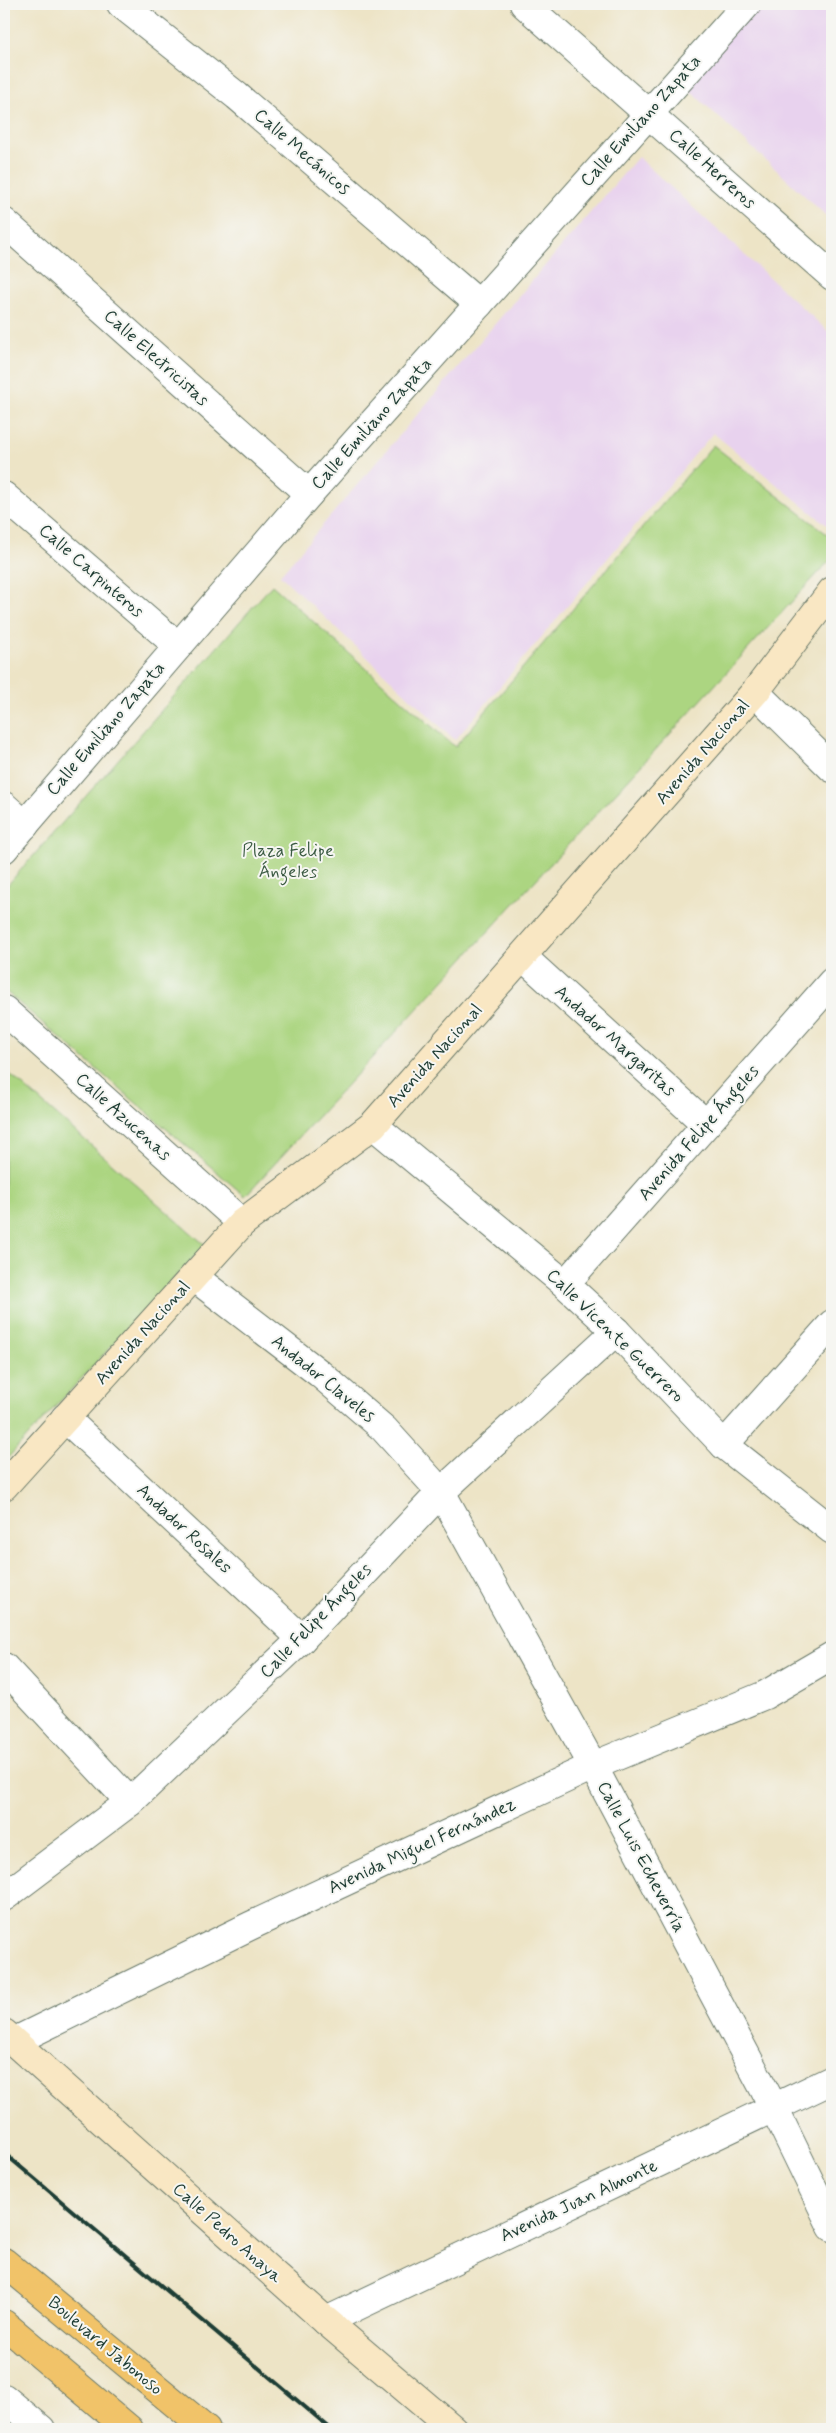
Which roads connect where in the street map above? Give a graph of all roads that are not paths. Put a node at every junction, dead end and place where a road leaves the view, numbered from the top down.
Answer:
1 (121, 4) edge
2 (524, 4) edge
3 (747, 4) edge
4 (649, 113) junction
5 (4, 222) edge
6 (832, 276) edge
7 (480, 304) junction
8 (309, 494) junction
9 (4, 496) edge
10 (832, 591) edge
11 (178, 646) junction
12 (755, 692) junction
13 (832, 768) edge
14 (4, 806) edge
15 (25, 825) junction
16 (4, 849) edge
17 (523, 957) junction
18 (832, 982) edge
19 (4, 1010) edge
20 (706, 1124) junction
21 (373, 1126) junction
22 (242, 1223) junction
23 (194, 1277) junction
24 (566, 1284) junction
25 (832, 1324) edge
26 (616, 1331) junction
27 (65, 1418) junction
28 (724, 1445) junction
29 (4, 1486) edge
30 (441, 1492) junction
31 (832, 1530) edge
32 (302, 1639) junction
33 (832, 1656) edge
34 (4, 1668) edge
35 (593, 1766) junction
36 (130, 1802) junction
37 (4, 1897) edge
38 (8, 2037) edge
39 (832, 2080) edge
40 (774, 2108) junction
41 (832, 2227) edge
42 (4, 2262) edge
43 (326, 2321) junction
44 (4, 2324) edge
45 (4, 2398) edge
46 (41, 2429) edge
47 (129, 2429) edge
48 (206, 2429) edge
49 (453, 2429) edge

1 - 7 street, Calle Mecánicos
2 - 4 street, Calle Herreros
3 - 4 street, Calle Emiliano Zapata
4 - 6 street, Calle Herreros
4 - 7 street, Calle Emiliano Zapata
5 - 8 street, Calle Electricistas
7 - 8 street, Calle Emiliano Zapata
8 - 11 street, Calle Emiliano Zapata
9 - 11 street, Calle Carpinteros
10 - 12 street, Avenida Nacional
11 - 15 street, Calle Emiliano Zapata
12 - 13 street
12 - 17 street, Avenida Nacional
14 - 15 street
15 - 16 street, Calle Emiliano Zapata
17 - 20 street, Andador Margaritas
17 - 21 street, Avenida Nacional
18 - 20 street, Avenida Felipe Ángeles
19 - 22 street, Calle Azucenas
20 - 24 street, Avenida Felipe Ángeles
21 - 22 street, Avenida Nacional
21 - 24 street, Calle Vicente Guerrero
22 - 23 street, Avenida Nacional
23 - 27 street, Avenida Nacional
23 - 30 street, Andador Claveles
24 - 26 street, Calle Vicente Guerrero
25 - 28 street
26 - 28 street, Calle Vicente Guerrero
26 - 30 street, Calle Felipe Ángeles
27 - 29 street, Avenida Nacional
27 - 32 street, Andador Rosales
28 - 31 street, Calle Vicente Guerrero
30 - 32 street, Calle Felipe Ángeles
30 - 35 street, Calle Luis Echeverría
32 - 36 street, Calle Felipe Ángeles
33 - 35 street, Avenida Miguel Fernández
34 - 36 street
35 - 38 street, Avenida Miguel Fernández
35 - 40 street, Calle Luis Echeverría
36 - 37 street, Calle Felipe Ángeles
38 - 43 street, Calle Pedro Anaya
39 - 40 street, Avenida Juan Almonte
40 - 41 street, Calle Luis Echeverría
40 - 43 street, Avenida Juan Almonte
42 - 48 main road, Boulevard Jabonoso
43 - 49 street, Calle Pedro Anaya
44 - 47 main road
45 - 46 street

